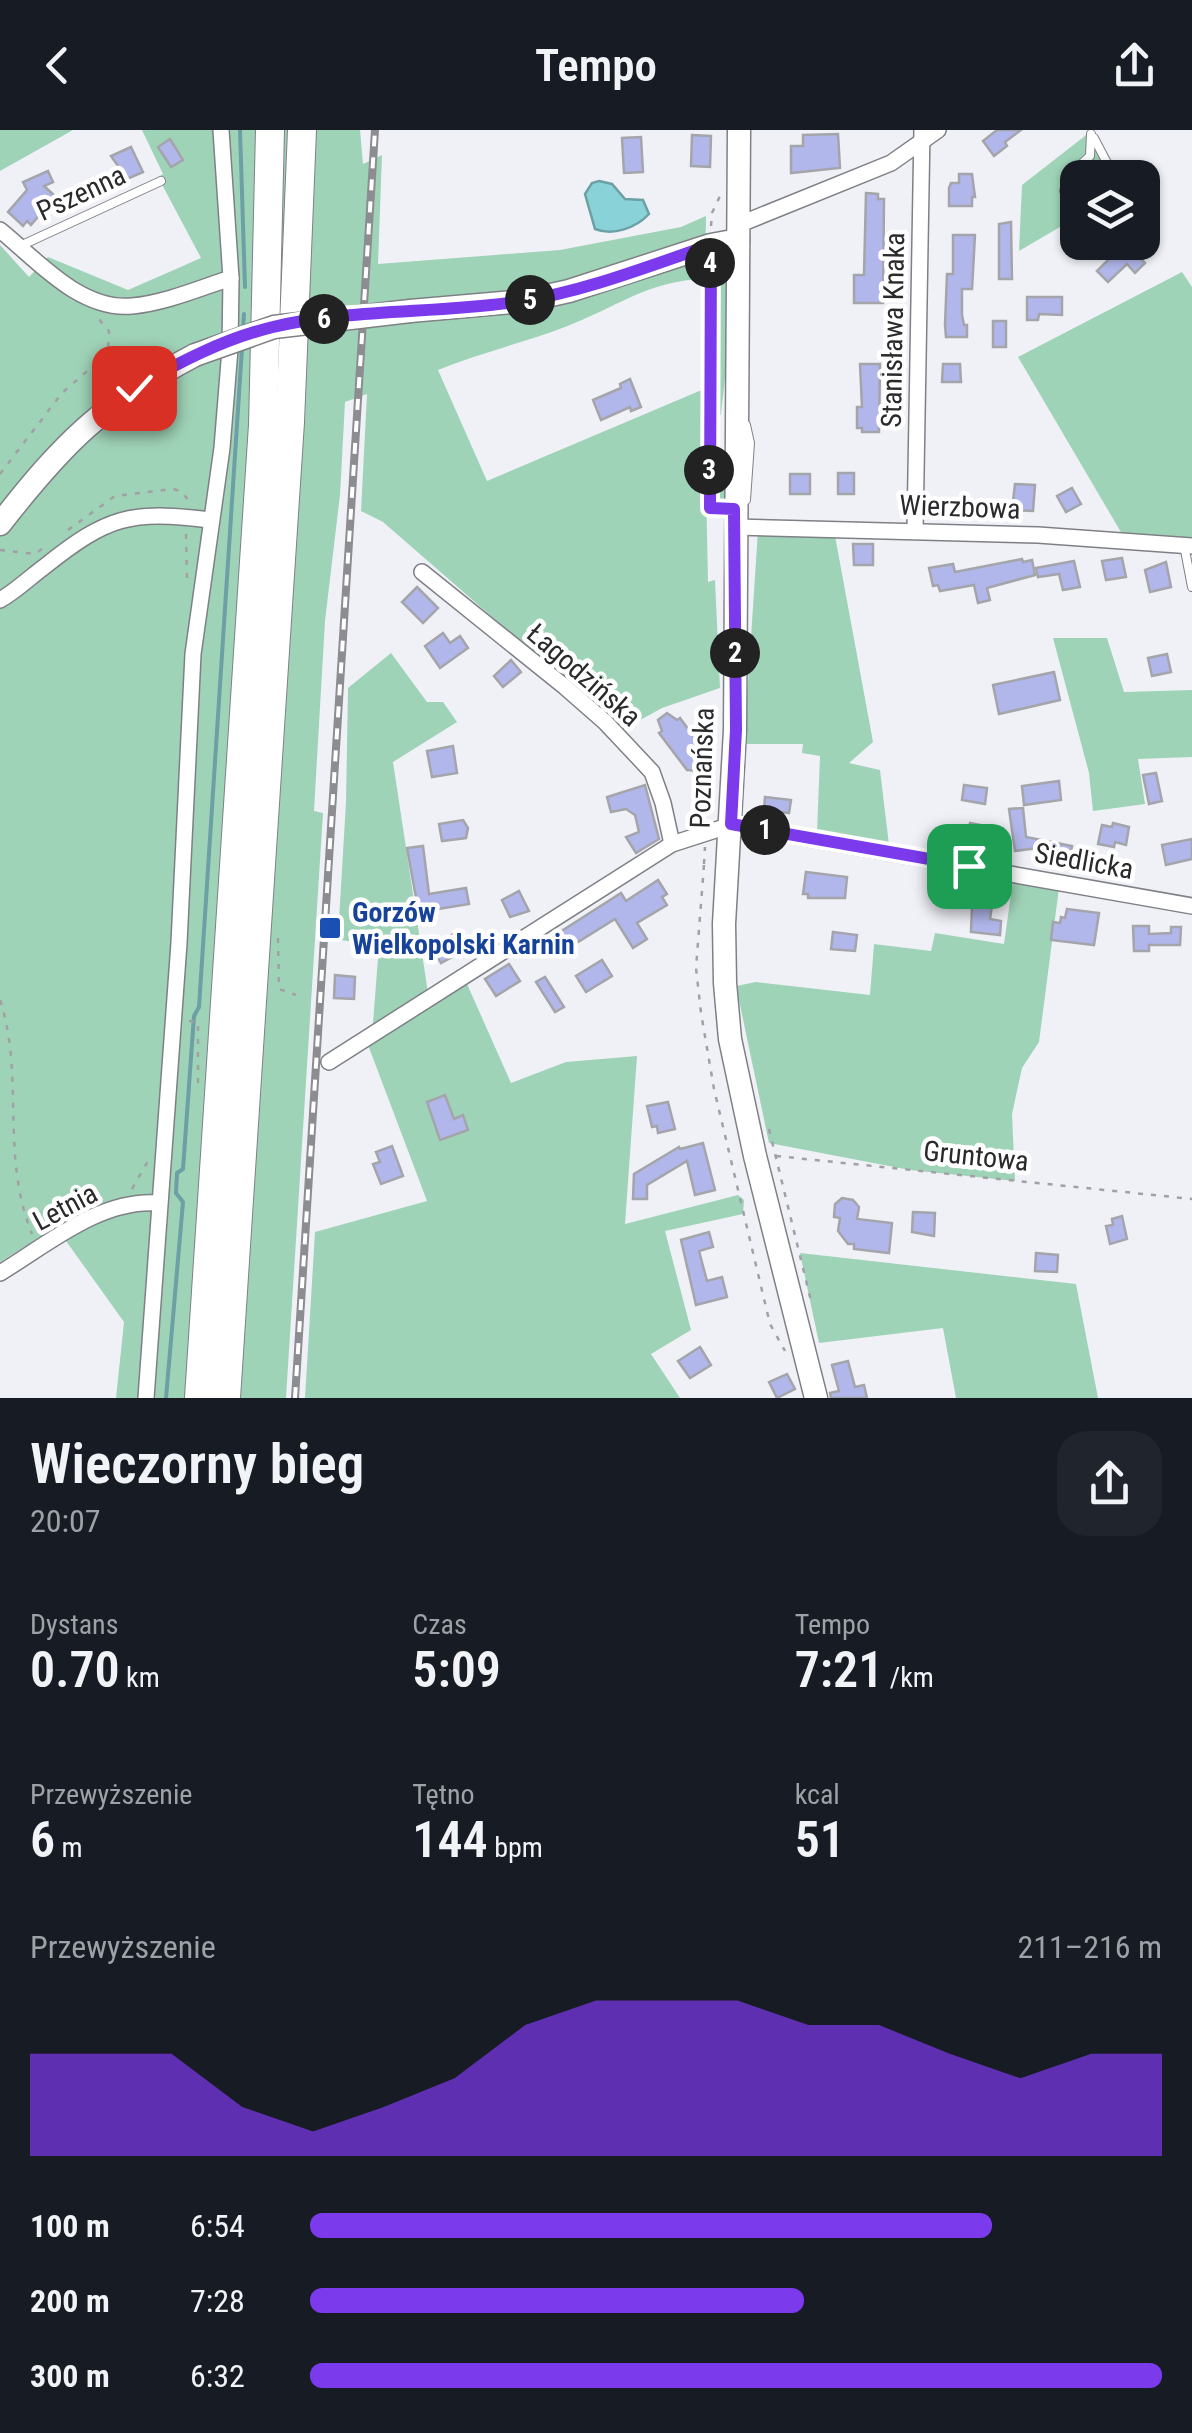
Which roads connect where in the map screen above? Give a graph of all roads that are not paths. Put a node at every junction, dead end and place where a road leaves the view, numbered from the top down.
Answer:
1 (222, 130) edge
2 (270, 130) edge
3 (302, 130) edge
4 (739, 130) edge
5 (938, 130) edge
6 (1090, 132) edge
7 (922, 136) edge
8 (1086, 160) edge
9 (1106, 160) edge
10 (161, 181) dead end
11 (0, 230) edge
12 (738, 232) junction
13 (20, 246) junction
14 (230, 278) junction
15 (734, 518) junction
16 (210, 520) junction
17 (0, 524) edge
18 (915, 530) junction
19 (1188, 546) edge
20 (422, 572) dead end
21 (266, 579) junction
22 (1192, 587) edge
23 (0, 600) edge
24 (252, 799) junction
25 (731, 824) junction
26 (672, 844) junction
27 (1192, 906) edge
28 (330, 1062) dead end
29 (160, 1203) junction
30 (0, 1273) edge
31 (146, 1398) edge
32 (199, 1398) edge
33 (226, 1398) edge
34 (816, 1398) edge

1 - 14 street
2 - 21 highway
3 - 21 highway
4 - 12 main road, Poznańska
5 - 7 street
6 - 8 lane
6 - 9 lane
7 - 12 street
7 - 18 street, Stanisława Knaka
10 - 13 lane, Pszenna
11 - 13 street
12 - 15 main road, Poznańska
12 - 17 main road, bridge
13 - 14 street
14 - 16 street
15 - 18 street, Wierzbowa
15 - 25 main road, Poznańska
16 - 23 street
16 - 29 street
18 - 19 street, Wierzbowa
19 - 22 lane, Wierzbowa
20 - 26 street, Łagodzińska
21 - 21 lane
21 - 24 highway
24 - 24 lane
24 - 32 highway
24 - 33 highway
25 - 26 street
25 - 27 street, Siedlicka
25 - 34 main road, Poznańska
26 - 28 street
29 - 30 street, Letnia
29 - 31 street

